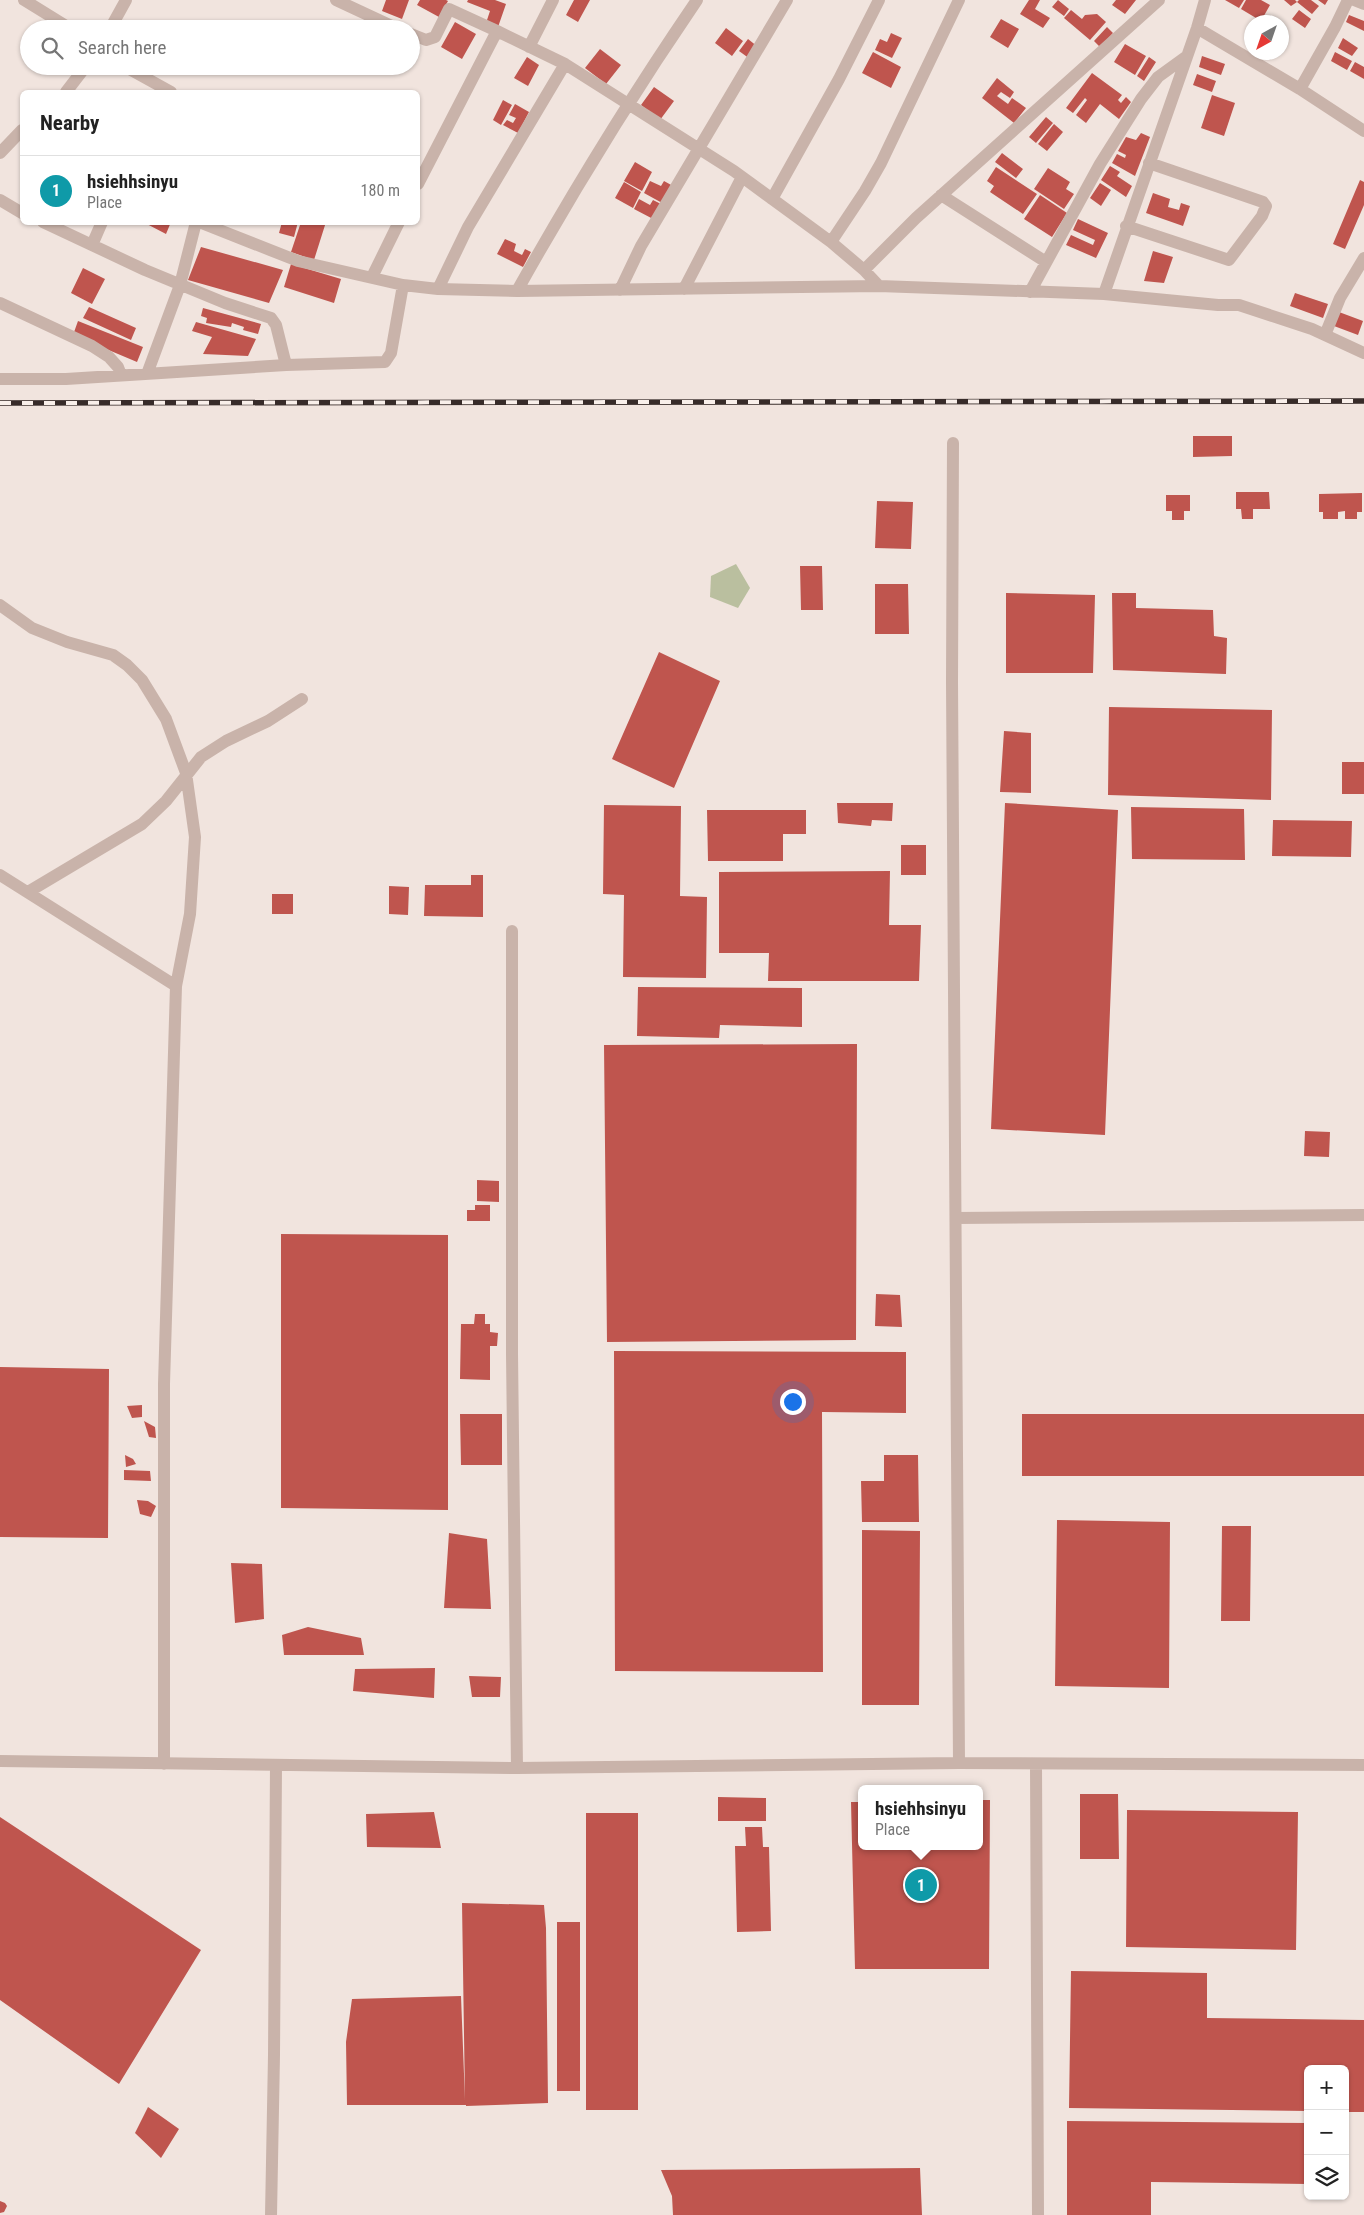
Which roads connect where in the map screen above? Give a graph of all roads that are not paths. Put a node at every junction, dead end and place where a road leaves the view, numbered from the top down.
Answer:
1 (24, 0) edge
2 (126, 0) edge
3 (336, 0) edge
4 (553, 0) edge
5 (697, 0) edge
6 (787, 0) edge
7 (879, 0) edge
8 (959, 0) edge
9 (1159, 0) edge
10 (1204, 0) edge
11 (1348, 0) edge
12 (1354, 0) edge
13 (355, 4) edge
14 (1364, 4) edge
15 (451, 5) edge
16 (56, 20) edge
17 (115, 20) edge
18 (383, 20) edge
19 (1197, 28) junction
20 (497, 31) junction
21 (420, 38) edge
22 (528, 47) junction
23 (1187, 56) junction
24 (565, 64) junction
25 (79, 75) edge
26 (140, 75) edge
27 (1300, 89) junction
28 (68, 90) edge
29 (167, 90) edge
30 (628, 104) junction
31 (1364, 131) edge
32 (20, 132) edge
33 (698, 148) junction
34 (0, 154) edge
35 (1149, 163) junction
36 (742, 177) junction
37 (420, 180) edge
38 (941, 195) junction
39 (772, 199) junction
40 (0, 200) edge
41 (20, 212) edge
42 (50, 225) edge
43 (101, 225) edge
44 (197, 225) edge
45 (206, 225) edge
46 (397, 225) edge
47 (1126, 226) junction
48 (831, 242) junction
49 (92, 244) junction
50 (1364, 258) edge
51 (1046, 262) junction
52 (864, 270) junction
53 (372, 278) junction
54 (180, 284) junction
55 (403, 285) junction
56 (879, 286) junction
57 (438, 289) junction
58 (684, 289) junction
59 (620, 290) junction
60 (516, 291) junction
61 (1030, 292) junction
62 (1104, 294) junction
63 (0, 303) edge
64 (1325, 334) junction
65 (1364, 353) edge
66 (286, 365) junction
67 (147, 374) junction
68 (121, 375) junction
69 (0, 379) edge
70 (953, 443) dead end
71 (0, 605) edge
72 (302, 699) dead end
73 (186, 773) junction
74 (0, 875) edge
75 (28, 892) junction
76 (512, 931) dead end
77 (176, 986) junction
78 (1364, 1215) edge
79 (956, 1218) junction
80 (0, 1761) edge
81 (164, 1764) junction
82 (959, 1764) junction
83 (1036, 1764) junction
84 (1364, 1764) edge
85 (276, 1766) junction
86 (517, 1768) junction
87 (271, 2215) edge
88 (1038, 2215) edge

1 - 16 street
2 - 17 street
3 - 13 street
4 - 22 street
5 - 30 street
6 - 33 street
7 - 39 street
8 - 48 street
9 - 38 street
10 - 19 street
11 - 27 street
12 - 14 street
13 - 18 street
15 - 20 street
15 - 21 street
19 - 23 street
19 - 27 street
20 - 22 street
20 - 37 street
22 - 24 street
23 - 35 street
23 - 51 street
24 - 30 street
24 - 57 street
25 - 28 street
26 - 29 street
27 - 31 street
30 - 33 street
30 - 60 street
32 - 34 street
33 - 36 street
33 - 59 street
35 - 47 street
35 - 47 street
36 - 39 street
36 - 58 street
38 - 51 street
38 - 52 street
39 - 48 street
40 - 41 street
42 - 49 street
43 - 49 street
44 - 54 street
45 - 53 street
46 - 53 street
47 - 62 street
48 - 52 street
49 - 54 street
50 - 64 street
51 - 61 street
52 - 56 street
53 - 55 street
54 - 66 street
54 - 67 street
55 - 57 street
55 - 66 street
56 - 58 street
56 - 61 street
57 - 60 street
58 - 59 street
59 - 60 street
61 - 62 street
62 - 64 street
63 - 68 street
64 - 65 street
66 - 67 street
67 - 68 street
68 - 69 street
70 - 79 street
71 - 73 street
72 - 73 street
73 - 75 street
73 - 77 street
74 - 75 street
75 - 77 street
76 - 86 street
77 - 81 street
78 - 79 street
79 - 82 street
80 - 81 street
81 - 85 street
82 - 83 street
82 - 86 street
83 - 84 street
83 - 88 street
85 - 86 street
85 - 87 street

